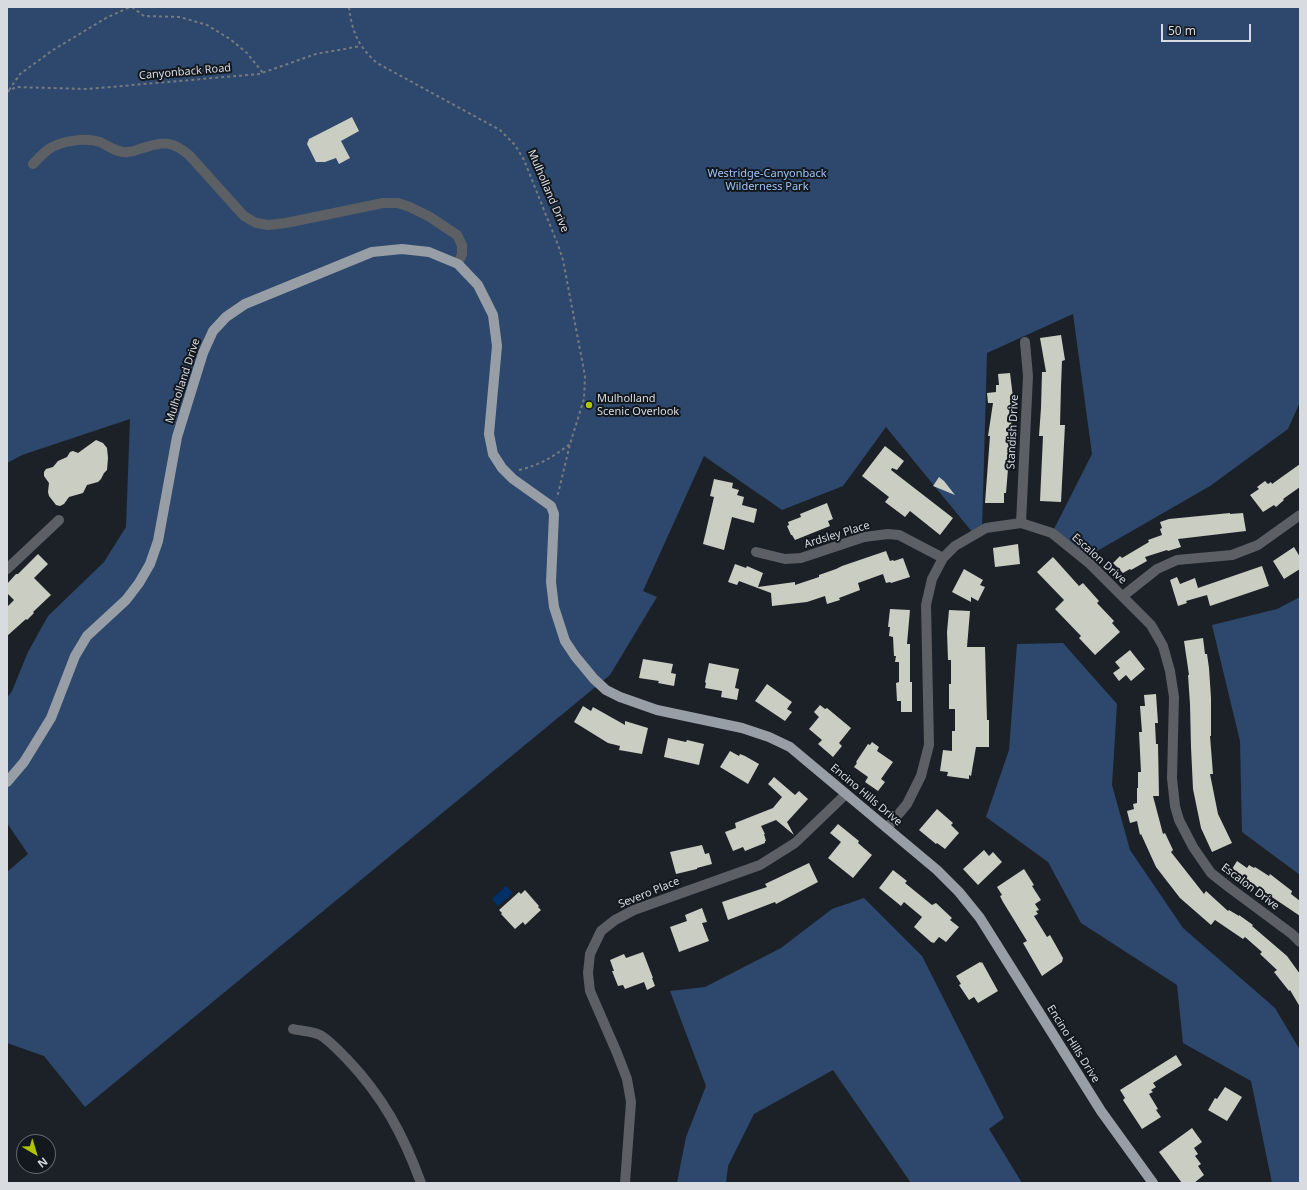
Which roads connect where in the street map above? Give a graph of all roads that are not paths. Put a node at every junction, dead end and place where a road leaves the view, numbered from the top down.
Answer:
1 (33, 164) dead end
2 (458, 264) junction
3 (1025, 342) dead end
4 (551, 506) joint
5 (1300, 515) edge
6 (59, 520) dead end
7 (1021, 523) junction
8 (756, 552) dead end
9 (943, 558) junction
10 (7, 569) edge
11 (1123, 596) junction
12 (7, 782) edge
13 (846, 794) junction
14 (887, 828) junction
15 (1300, 942) edge
16 (293, 1029) dead end
17 (422, 1183) edge
18 (625, 1183) edge
19 (1153, 1183) edge

1 - 2 street
2 - 4 main road, Mulholland Drive
2 - 12 main road, Mulholland Drive
3 - 7 street, Standish Drive
4 - 13 main road, Encino Hills Drive
5 - 11 street
6 - 10 street
7 - 9 street, Escalon Drive
7 - 11 street, Escalon Drive
8 - 9 street, Ardsley Place
9 - 14 street, Escalon Drive
11 - 15 street, Escalon Drive
13 - 14 main road, Encino Hills Drive
13 - 18 street, Severo Place
14 - 19 main road, Encino Hills Drive
16 - 17 street

